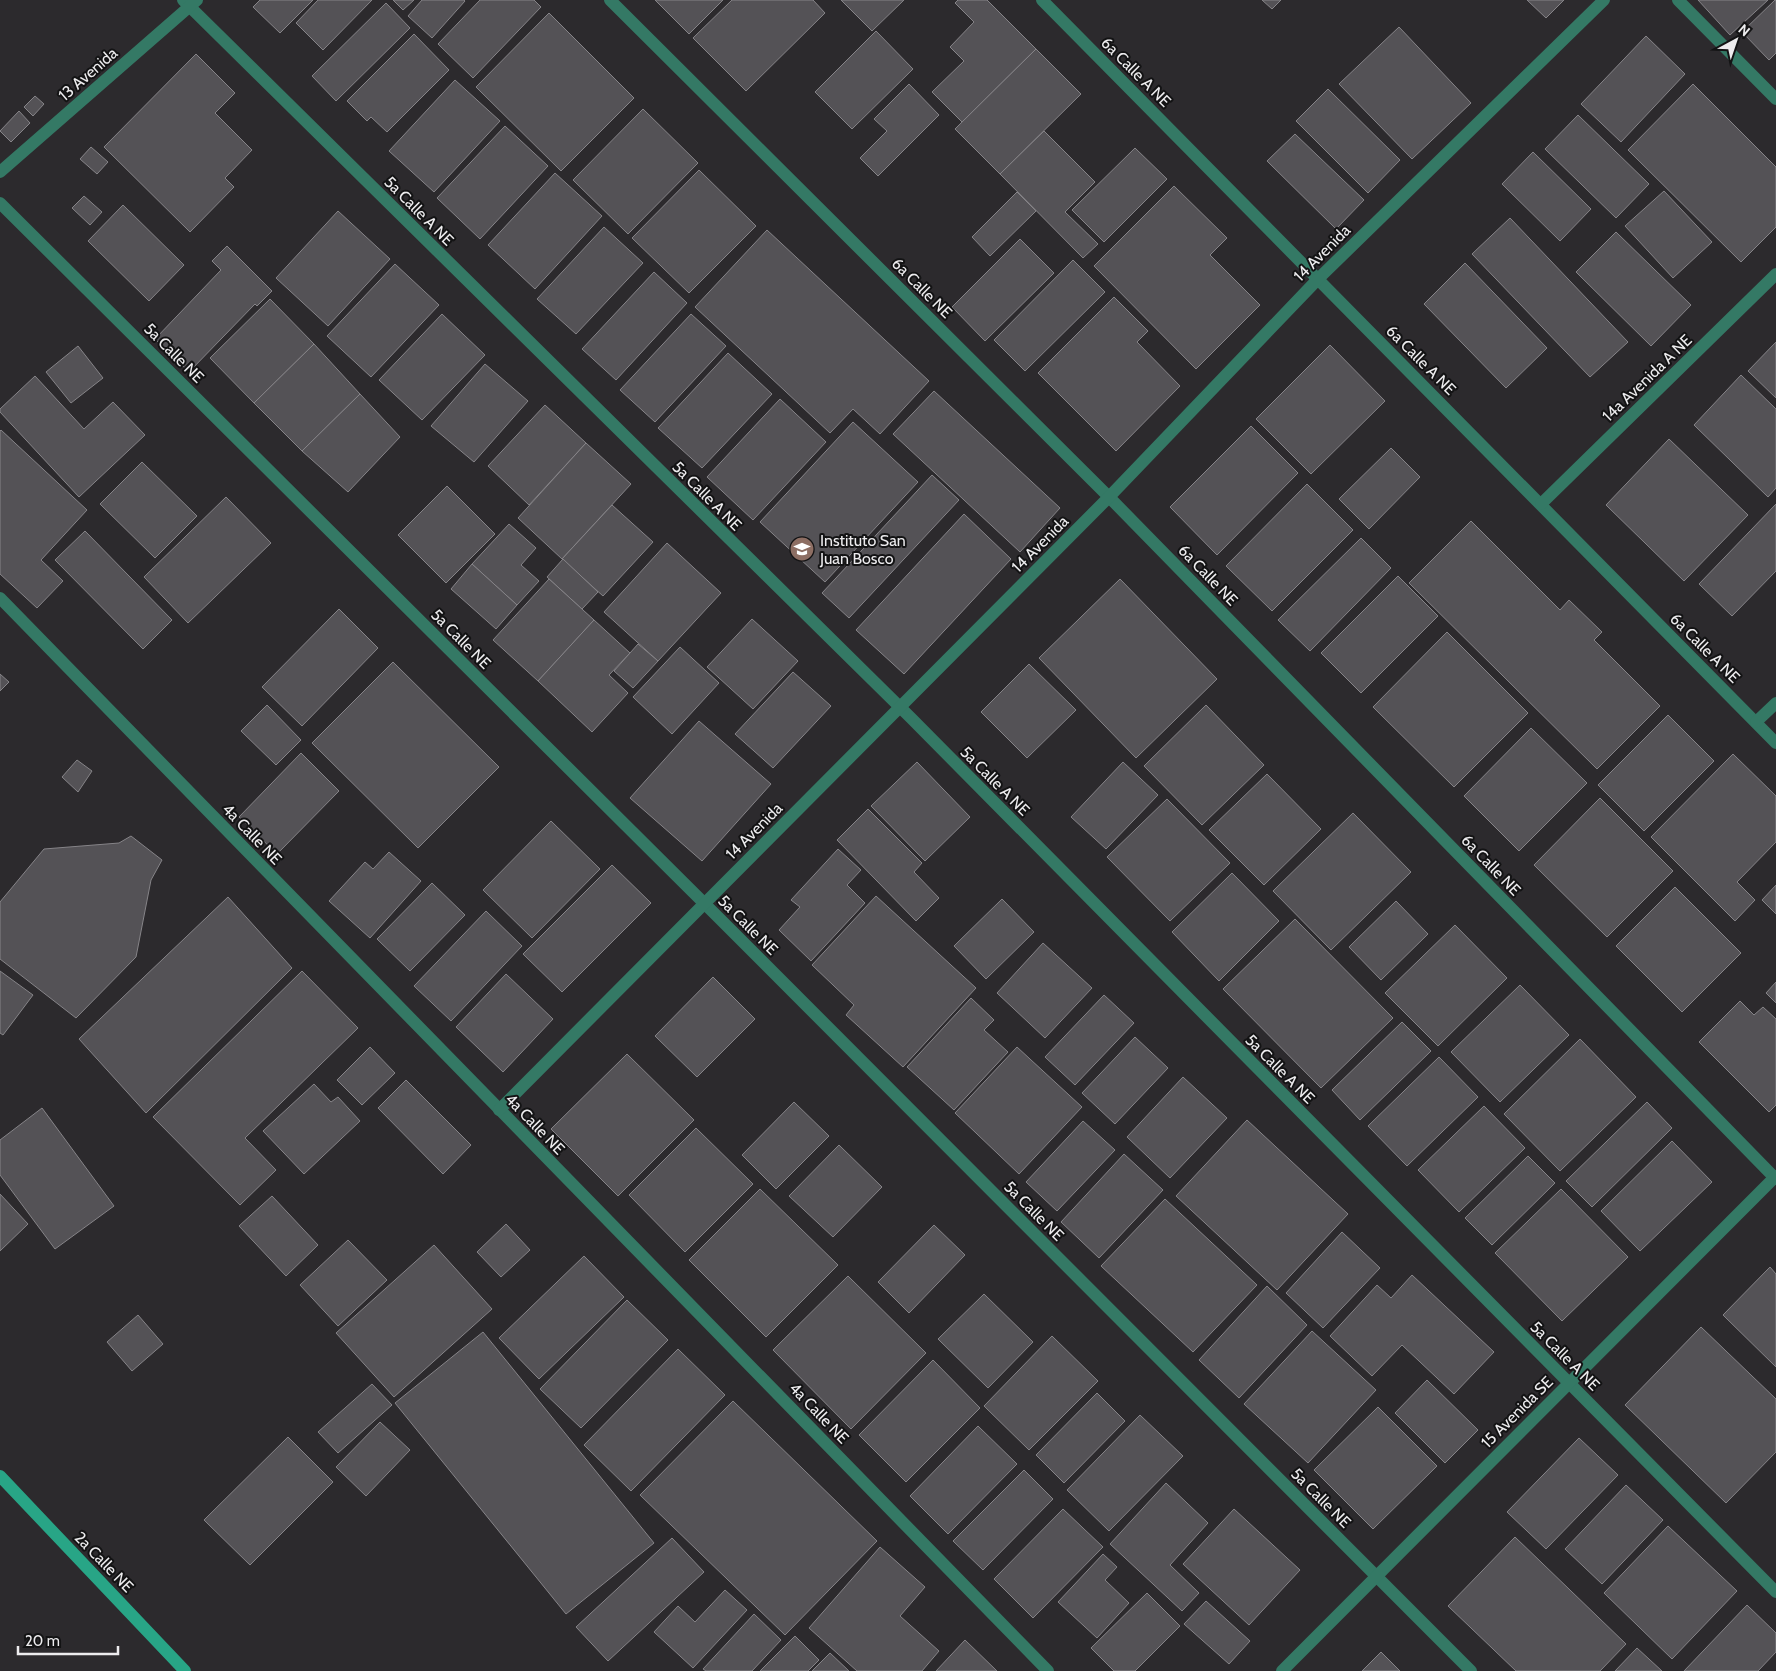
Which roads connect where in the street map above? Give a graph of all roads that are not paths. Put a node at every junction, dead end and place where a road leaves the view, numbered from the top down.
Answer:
1 (610, 0) edge
2 (1042, 0) edge
3 (1604, 0) edge
4 (1678, 0) edge
5 (190, 2) edge
6 (1776, 99) edge
7 (0, 172) edge
8 (0, 203) edge
9 (1776, 274) edge
10 (1318, 279) junction
11 (1109, 497) junction
12 (1540, 504) junction
13 (0, 598) edge
14 (1776, 702) edge
15 (899, 708) junction
16 (1756, 722) junction
17 (1776, 743) edge
18 (704, 904) junction
19 (499, 1110) junction
20 (1776, 1177) edge
21 (1569, 1384) junction
22 (0, 1476) edge
23 (1376, 1576) junction
24 (1776, 1592) edge
25 (185, 1671) edge
26 (1048, 1671) edge
27 (1282, 1671) edge
28 (1471, 1671) edge

1 - 11 street, 6a Calle NE
2 - 10 street, 6a Calle A NE
3 - 10 street, 14 Avenida
4 - 6 street
5 - 7 street, 13 Avenida
5 - 15 street, 5a Calle A NE
8 - 18 street, 5a Calle NE
9 - 12 street, 14a Avenida A NE
10 - 11 street, 14 Avenida
10 - 12 street, 6a Calle A NE
11 - 15 street, 14 Avenida
11 - 20 street, 6a Calle NE
12 - 16 street, 6a Calle A NE
13 - 19 street, 4a Calle NE
14 - 16 street
15 - 18 street, 14 Avenida
15 - 21 street, 5a Calle A NE
16 - 17 street, 6a Calle A NE
18 - 19 street, 14 Avenida
18 - 23 street, 5a Calle NE
19 - 26 street, 4a Calle NE
20 - 21 street, 15 Avenida SE
21 - 23 street, 15 Avenida SE
21 - 24 street, 5a Calle A NE
22 - 25 main road, 2a Calle NE
23 - 27 street, 15 Avenida SE
23 - 28 street, 5a Calle NE

